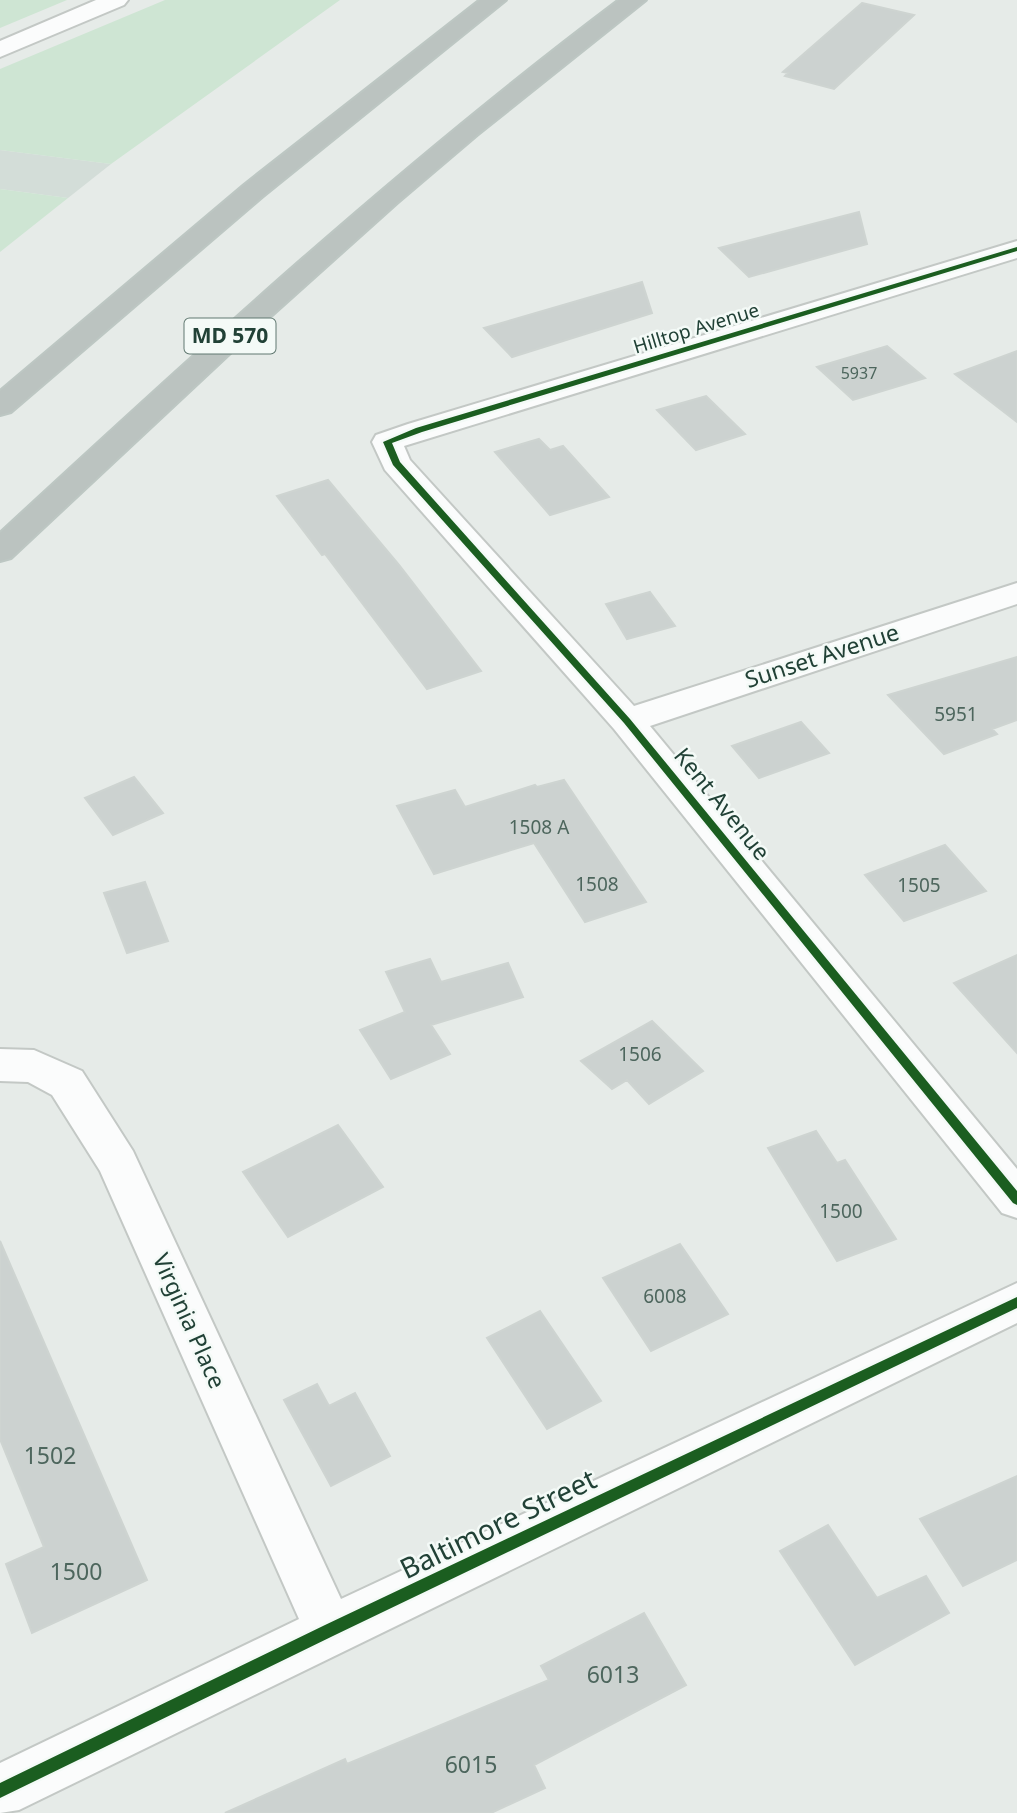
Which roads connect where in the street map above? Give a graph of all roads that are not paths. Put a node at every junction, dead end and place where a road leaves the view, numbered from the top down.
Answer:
1 (116, 0) edge
2 (494, 0) edge
3 (501, 0) edge
4 (634, 0) edge
5 (464, 25) junction
6 (0, 50) edge
7 (1017, 249) edge
8 (0, 406) edge
9 (387, 442) joint
10 (0, 551) edge
11 (1017, 593) edge
12 (626, 721) junction
13 (0, 1065) edge
14 (1017, 1200) edge
15 (1017, 1302) edge
16 (330, 1630) junction
17 (0, 1791) edge

1 - 6 street
2 - 5 highway
3 - 5 highway
4 - 10 highway, MD 570
5 - 8 highway
7 - 9 street, Hilltop Avenue
9 - 12 street, Kent Avenue
11 - 12 street, Sunset Avenue
12 - 14 street, Kent Avenue
13 - 16 street, Virginia Place
15 - 16 street, Baltimore Street
16 - 17 street, Baltimore Street

